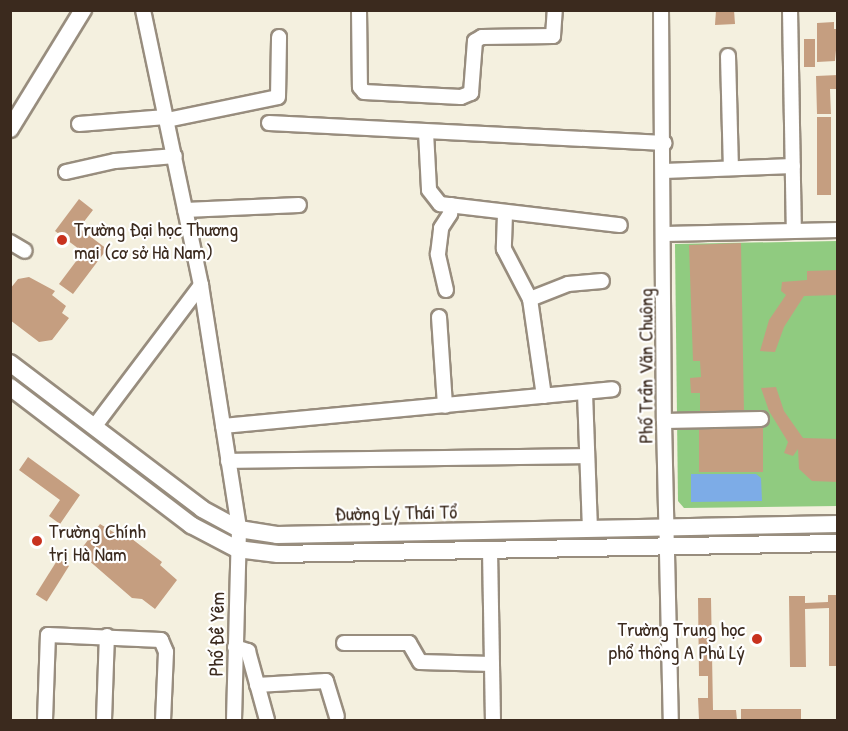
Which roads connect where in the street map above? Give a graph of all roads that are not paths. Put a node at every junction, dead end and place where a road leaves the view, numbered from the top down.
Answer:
1 (83, 10) edge
2 (143, 10) edge
3 (359, 10) edge
4 (555, 10) edge
5 (661, 10) edge
6 (790, 10) edge
7 (279, 37) dead end
8 (728, 56) dead end
9 (166, 118) junction
10 (269, 123) dead end
11 (79, 124) dead end
12 (10, 129) edge
13 (426, 132) junction
14 (664, 144) junction
15 (175, 156) junction
16 (793, 166) junction
17 (731, 168) junction
18 (664, 171) junction
19 (66, 172) dead end
20 (299, 205) dead end
21 (451, 206) junction
22 (185, 210) junction
23 (505, 214) junction
24 (620, 225) dead end
25 (794, 230) junction
26 (837, 230) edge
27 (665, 234) junction
28 (10, 242) edge
29 (25, 251) dead end
30 (602, 280) dead end
31 (201, 285) junction
32 (447, 290) dead end
33 (530, 298) junction
34 (439, 317) dead end
35 (10, 363) edge
36 (10, 387) edge
37 (612, 389) dead end
38 (585, 393) junction
39 (544, 396) junction
40 (445, 406) junction
41 (761, 418) dead end
42 (664, 421) junction
43 (223, 426) junction
44 (94, 427) junction
45 (587, 456) junction
46 (228, 461) junction
47 (837, 524) edge
48 (666, 528) junction
49 (239, 529) junction
50 (590, 529) junction
51 (837, 543) edge
52 (666, 546) junction
53 (237, 549) junction
54 (490, 550) junction
55 (107, 636) junction
56 (344, 643) dead end
57 (235, 647) junction
58 (492, 664) junction
59 (257, 685) junction
60 (337, 716) dead end
61 (45, 720) edge
62 (104, 720) edge
63 (164, 720) edge
64 (234, 720) edge
65 (267, 720) edge
66 (493, 720) edge
67 (671, 720) edge

1 - 12 main road
2 - 9 street, Phố Đề Yêm
3 - 4 street
5 - 14 street, Phố Trần Văn Chuông
6 - 16 street
7 - 9 street
8 - 17 street
9 - 11 street
9 - 15 street, Phố Đề Yêm
10 - 13 street
13 - 14 street
13 - 21 street
14 - 18 street, Phố Trần Văn Chuông
15 - 19 street
15 - 22 street, Phố Đề Yêm
16 - 17 street
16 - 25 street
17 - 18 street
18 - 27 street, Phố Trần Văn Chuông
20 - 22 street
21 - 23 street
21 - 32 street
22 - 31 street, Phố Đề Yêm
23 - 24 street
23 - 33 street
25 - 26 street
25 - 27 street
27 - 42 street, Phố Trần Văn Chuông
28 - 29 street
30 - 33 street
31 - 43 street, Phố Đề Yêm
31 - 44 street
33 - 39 street
34 - 40 street
35 - 44 main road, Đường Lý Thái Tổ
36 - 53 main road, Đường Lý Thái Tổ
37 - 38 street
38 - 39 street
38 - 45 street
39 - 40 street
40 - 43 street
41 - 42 street
42 - 48 street, Phố Trần Văn Chuông
43 - 46 street, Phố Đề Yêm
44 - 49 main road, Đường Lý Thái Tổ
45 - 46 street
45 - 50 street
46 - 49 street, Phố Đề Yêm
47 - 48 main road, Đường Lý Thái Tổ
48 - 50 main road, Đường Lý Thái Tổ
48 - 52 street, Phố Trần Văn Chuông
49 - 50 main road, Đường Lý Thái Tổ
49 - 53 street, Phố Đề Yêm
51 - 52 main road, Đường Lý Thái Tổ
52 - 54 main road, Đường Lý Thái Tổ
52 - 67 street, Phố Trần Văn Chuông
53 - 54 main road, Đường Lý Thái Tổ
53 - 57 street, Phố Đề Yêm
54 - 58 street
55 - 61 street
55 - 62 street
55 - 63 street
56 - 58 street
57 - 59 street
57 - 64 street, Phố Đề Yêm
58 - 66 street
59 - 60 street
59 - 65 street

